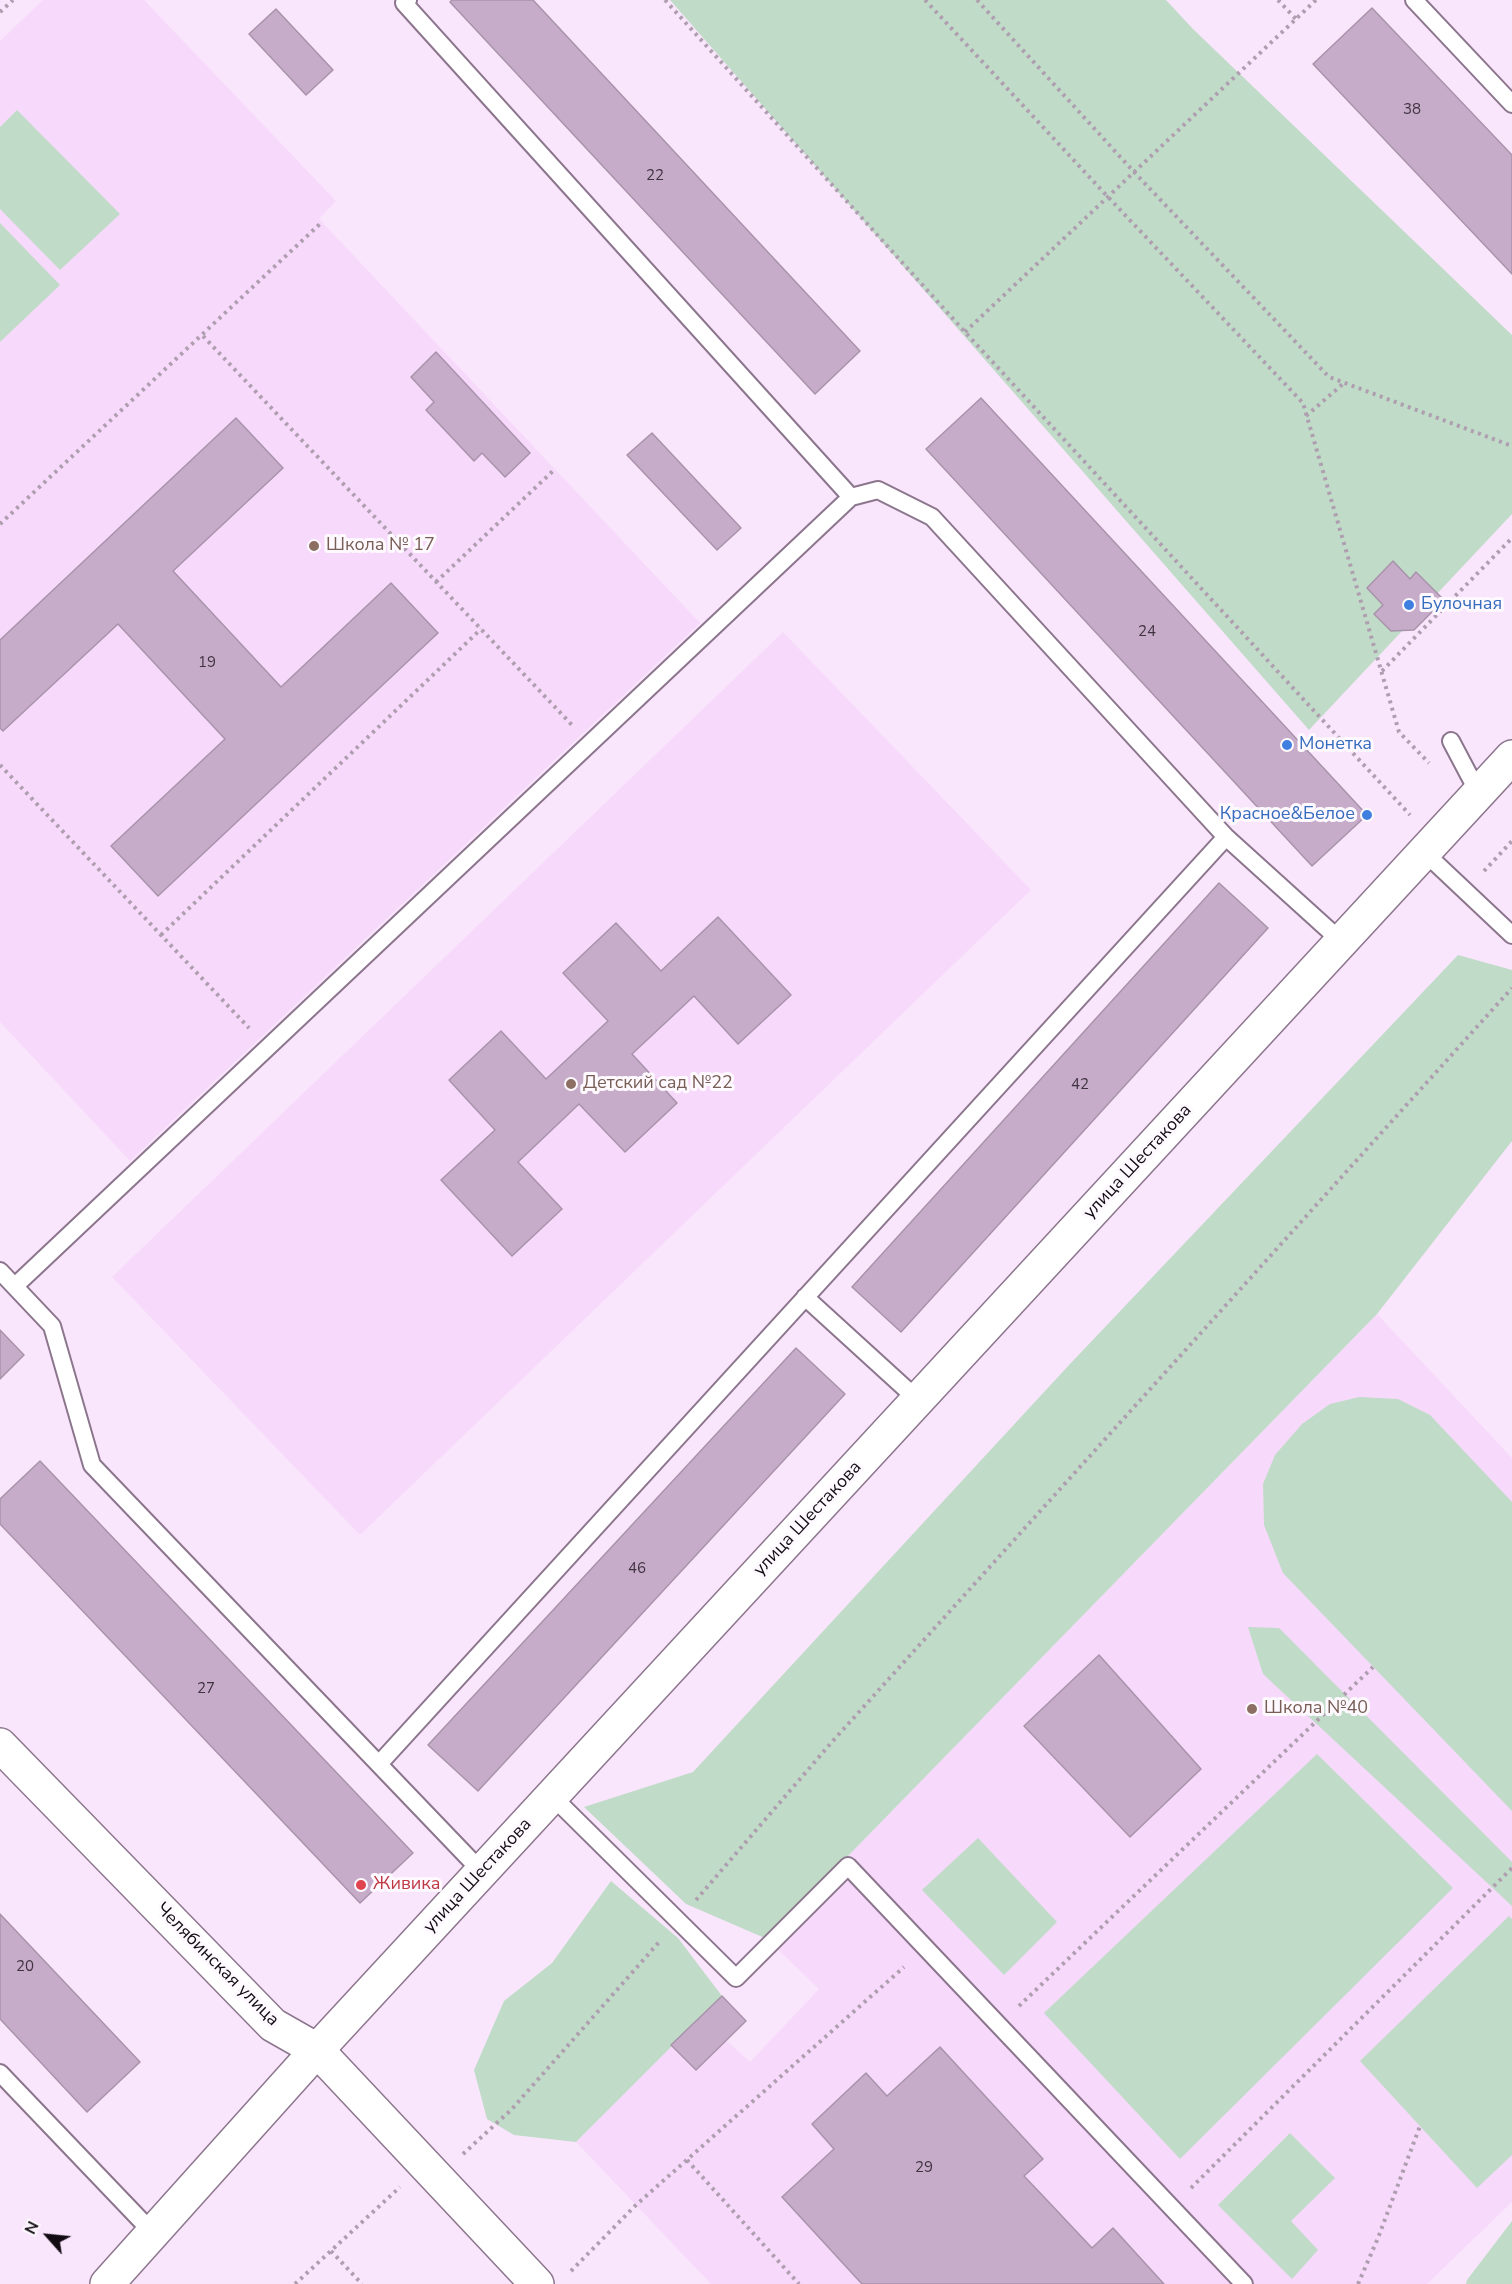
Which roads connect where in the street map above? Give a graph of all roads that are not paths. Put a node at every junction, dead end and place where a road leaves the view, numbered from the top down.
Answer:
1 (408, 0) edge
2 (1414, 0) edge
3 (1512, 104) edge
4 (851, 497) junction
5 (1451, 741) dead end
6 (1512, 757) edge
7 (1479, 794) junction
8 (1226, 837) junction
9 (1429, 847) junction
10 (1512, 934) edge
11 (1342, 942) junction
12 (0, 1271) edge
13 (15, 1286) junction
14 (806, 1298) junction
15 (918, 1400) junction
16 (0, 1745) edge
17 (379, 1764) junction
18 (552, 1796) junction
19 (482, 1872) junction
20 (317, 2050) junction
21 (0, 2073) edge
22 (152, 2232) junction
23 (117, 2280) edge
24 (551, 2280) edge
25 (1244, 2284) edge

1 - 4 lane
2 - 3 lane
4 - 8 lane
4 - 13 lane
5 - 7 lane
6 - 7 street, улица Шестакова
7 - 9 street, улица Шестакова
8 - 11 lane
8 - 14 lane
9 - 10 lane
9 - 11 street, улица Шестакова
11 - 15 street, улица Шестакова
12 - 13 lane
13 - 17 lane
14 - 15 lane
14 - 17 lane
15 - 18 street, улица Шестакова
16 - 20 street, Челябинская улица
17 - 19 lane
18 - 19 street, улица Шестакова
18 - 25 lane
19 - 20 street, улица Шестакова
20 - 22 street, улица Шестакова
20 - 24 street, Челябинская улица
21 - 22 lane
22 - 23 street, улица Шестакова

